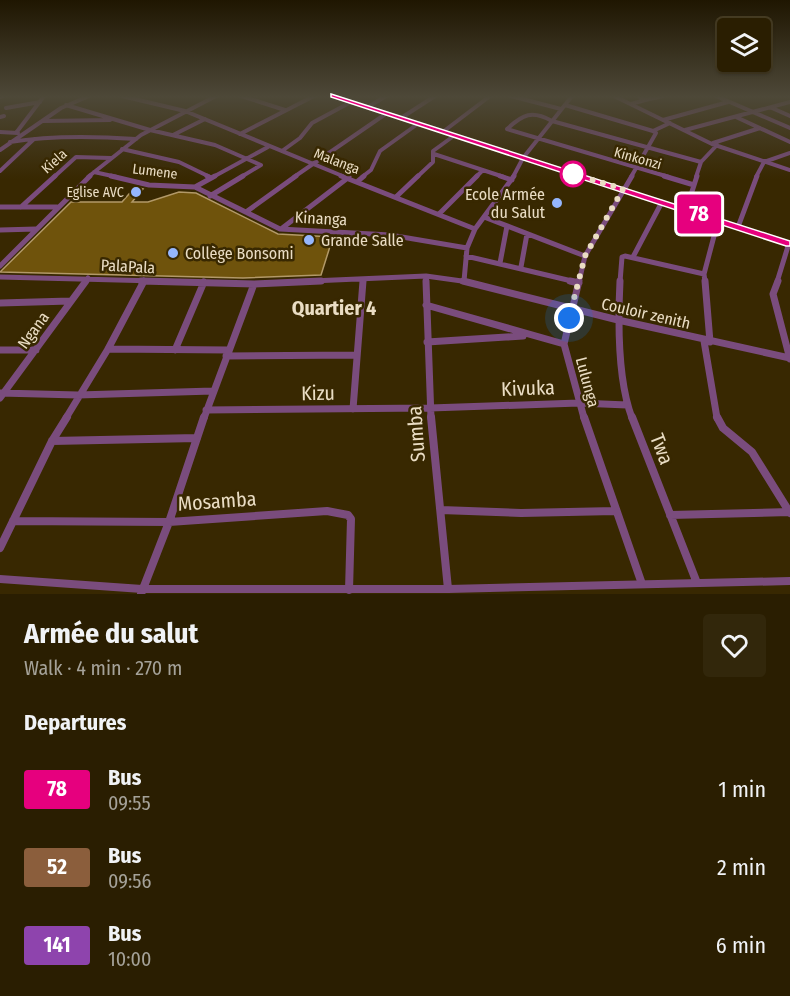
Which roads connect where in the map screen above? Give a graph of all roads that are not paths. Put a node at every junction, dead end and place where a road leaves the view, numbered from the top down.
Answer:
1 (26, 124) edge
2 (36, 124) edge
3 (129, 124) edge
4 (162, 124) edge
5 (196, 124) edge
6 (216, 124) edge
7 (260, 124) edge
8 (311, 124) edge
9 (370, 124) edge
10 (418, 124) edge
11 (421, 124) edge
12 (454, 124) edge
13 (514, 124) edge
14 (550, 124) edge
15 (562, 124) edge
16 (626, 124) edge
17 (668, 124) edge
18 (672, 124) edge
19 (707, 124) edge
20 (752, 124) edge
21 (761, 128) junction
22 (150, 130) junction
23 (685, 130) junction
24 (444, 131) junction
25 (653, 131) junction
26 (0, 132) edge
27 (19, 133) junction
28 (240, 134) junction
29 (173, 135) junction
30 (455, 135) junction
31 (35, 138) junction
32 (136, 139) junction
33 (537, 139) junction
34 (10, 142) junction
35 (790, 142) edge
36 (715, 145) junction
37 (268, 147) junction
38 (649, 147) junction
39 (122, 149) junction
40 (0, 150) edge
41 (282, 151) junction
42 (790, 153) edge
43 (434, 154) junction
44 (111, 158) junction
45 (523, 158) junction
46 (246, 159) junction
47 (701, 162) junction
48 (764, 162) junction
49 (314, 164) junction
50 (637, 169) junction
51 (483, 170) junction
52 (790, 170) edge
53 (0, 171) edge
54 (94, 172) junction
55 (349, 177) junction
56 (211, 178) junction
57 (512, 180) junction
58 (358, 181) junction
59 (694, 185) junction
60 (195, 187) junction
61 (623, 189) junction
62 (210, 196) junction
63 (398, 196) junction
64 (662, 202) junction
65 (0, 207) edge
66 (21, 207) junction
67 (57, 207) junction
68 (686, 210) junction
69 (246, 212) junction
70 (439, 214) junction
71 (484, 217) junction
72 (718, 221) junction
73 (507, 226) junction
74 (738, 227) junction
75 (36, 229) junction
76 (280, 229) junction
77 (475, 229) junction
78 (0, 230) edge
79 (527, 234) junction
80 (789, 243) edge
81 (467, 248) junction
82 (466, 256) junction
83 (585, 256) junction
84 (633, 257) junction
85 (2, 263) edge
86 (500, 263) junction
87 (521, 267) junction
88 (704, 274) junction
89 (426, 276) junction
90 (0, 277) edge
91 (88, 278) junction
92 (363, 279) junction
93 (144, 281) junction
94 (204, 282) junction
95 (464, 282) junction
96 (579, 282) junction
97 (254, 284) junction
98 (70, 301) junction
99 (0, 303) edge
100 (426, 305) junction
101 (573, 309) junction
102 (618, 321) junction
103 (528, 336) junction
104 (707, 341) junction
105 (427, 342) junction
106 (564, 344) junction
107 (108, 349) junction
108 (0, 350) edge
109 (36, 350) junction
110 (175, 350) junction
111 (227, 353) junction
112 (357, 355) junction
113 (790, 358) edge
114 (213, 391) junction
115 (1, 394) edge
116 (78, 394) junction
117 (579, 403) junction
118 (627, 405) junction
119 (430, 408) junction
120 (353, 409) junction
121 (206, 410) junction
122 (197, 438) junction
123 (52, 441) junction
124 (441, 510) junction
125 (615, 511) junction
126 (790, 513) edge
127 (670, 515) junction
128 (13, 520) junction
129 (169, 522) junction
130 (0, 548) edge
131 (0, 579) edge
132 (790, 581) edge
133 (642, 584) junction
134 (697, 584) junction
135 (448, 589) junction
136 (349, 590) junction
137 (141, 592) edge

1 - 27 street
2 - 27 street
3 - 22 street
4 - 22 street
5 - 29 street
6 - 28 street, Malanga
7 - 28 street
8 - 41 street
9 - 49 street, Kinanga
10 - 58 street
11 - 24 street
12 - 24 street
13 - 33 street, Kinkonzi
14 - 33 street
15 - 38 street, Kinkonzi
16 - 25 street
17 - 25 street
18 - 23 street
19 - 23 street
20 - 21 street
21 - 35 street
21 - 36 street
22 - 29 street
22 - 32 street
23 - 36 street
24 - 30 street
25 - 38 street, Lulunga
26 - 27 street
27 - 34 street
28 - 37 street, Malanga
29 - 46 street
30 - 43 street
30 - 45 street
31 - 32 street, Lumene
31 - 34 street, Lumene
31 - 53 street, Kiela
32 - 39 street
33 - 45 street
33 - 50 street, Kinkonzi
34 - 40 street
36 - 47 street
36 - 48 street
37 - 41 street, Malanga
37 - 46 street, Lumene
38 - 47 street, Kinkonzi
38 - 50 street, Lulunga
39 - 44 street
39 - 56 street, Lumene
41 - 49 street, Malanga
42 - 48 street
43 - 51 street
43 - 63 street
44 - 54 street
44 - 66 street, Kiela
45 - 57 street
45 - 61 street
46 - 56 street, Lumene
46 - 62 street
47 - 59 street
48 - 52 street
48 - 74 street
49 - 55 street, Malanga
49 - 69 street, Kinanga
50 - 59 street, Kinkonzi
50 - 61 street, Lulunga
51 - 57 street
51 - 70 street
54 - 60 street, Lumene
54 - 67 street
55 - 58 street, Malanga
55 - 76 street, Kinanga
56 - 60 street, Lumene
57 - 71 street
58 - 63 street, Malanga
59 - 68 street
60 - 62 street, Kinanga
61 - 64 street
61 - 83 street, Lulunga
62 - 69 street, Kinanga
63 - 70 street, Malanga
64 - 68 street
64 - 84 street
65 - 66 street
66 - 67 street
67 - 75 street
68 - 72 street
69 - 76 street, Kinanga
70 - 77 street, Malanga
71 - 73 street
71 - 77 street
72 - 74 street
72 - 88 street
73 - 79 street
73 - 86 street
74 - 80 street
75 - 78 street
75 - 85 street
76 - 81 street, Kinanga
77 - 81 street
79 - 83 street
79 - 87 street
80 - 113 street
81 - 82 street
82 - 86 street
82 - 95 street
83 - 96 street, Lulunga
84 - 88 street
84 - 102 street, Twa
86 - 87 street
87 - 96 street
88 - 104 street
89 - 92 street
89 - 95 street, Couloir zenith
89 - 100 street, Sumba
90 - 91 street, PalaPala
91 - 93 street, PalaPala
91 - 98 street, Ngana
92 - 97 street
92 - 112 street
93 - 94 street, PalaPala
93 - 107 street
94 - 97 street, PalaPala
94 - 110 street
95 - 101 street, Couloir zenith
96 - 101 street, Lulunga
97 - 111 street
98 - 99 street
98 - 109 street, Ngana
100 - 103 street
100 - 105 street, Sumba
101 - 102 street, Couloir zenith
101 - 106 street, Lulunga
102 - 104 street, Couloir zenith
102 - 118 street, Twa
103 - 105 street
103 - 106 street
104 - 113 street, Couloir zenith
104 - 126 street
105 - 119 street, Sumba
106 - 117 street, Lulunga
107 - 110 street
107 - 116 street
108 - 109 street
109 - 115 street, Ngana
110 - 111 street
111 - 112 street
111 - 114 street
112 - 120 street
114 - 116 street
114 - 121 street
115 - 116 street
116 - 123 street
117 - 118 street, Kivuka
117 - 119 street, Kivuka
117 - 125 street, Lulunga
118 - 127 street, Twa
119 - 120 street, Kizu
119 - 124 street, Sumba
120 - 121 street, Kizu
121 - 122 street
122 - 123 street
122 - 129 street
123 - 128 street
124 - 125 street
124 - 135 street, Sumba
125 - 133 street, Lulunga
126 - 127 street
127 - 134 street, Twa
128 - 129 street, Mosamba
128 - 130 street
129 - 136 street, Mosamba
129 - 137 street
131 - 137 street
132 - 134 street
133 - 134 street
133 - 135 street
135 - 136 street
136 - 137 street

